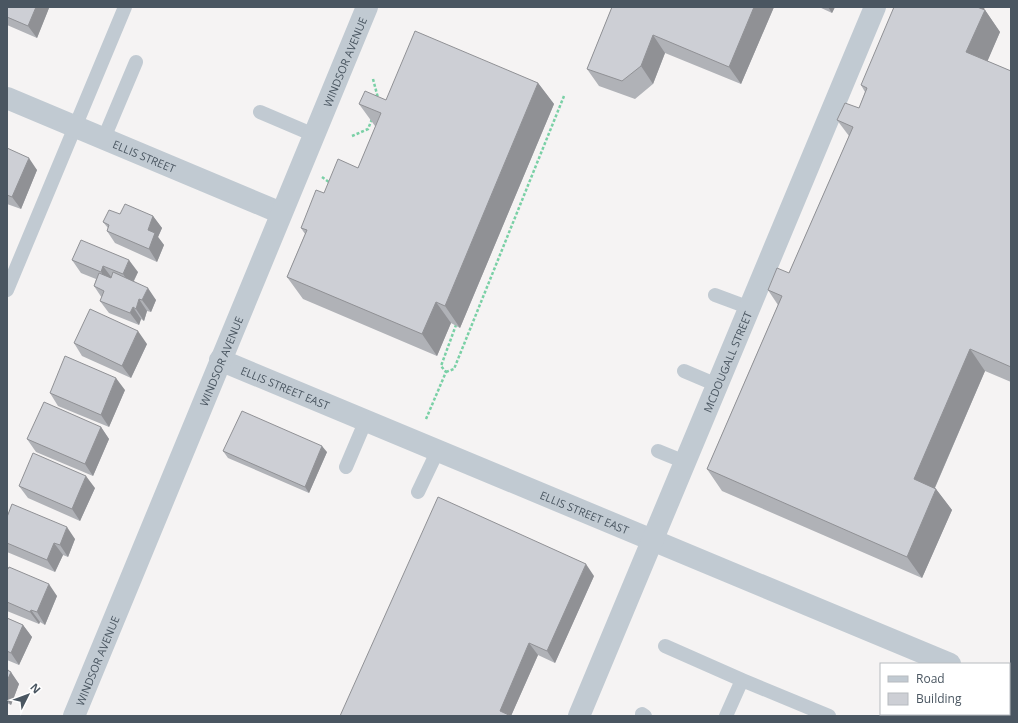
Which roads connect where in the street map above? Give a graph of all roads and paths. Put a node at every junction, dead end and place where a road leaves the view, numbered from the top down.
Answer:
1 (125, 7) edge
2 (367, 7) edge
3 (875, 7) edge
4 (136, 62) dead end
5 (373, 79) dead end
6 (564, 96) dead end
7 (7, 98) edge
8 (379, 102) edge
9 (260, 112) dead end
10 (374, 115) edge
11 (75, 126) junction
12 (314, 135) junction
13 (352, 136) dead end
14 (104, 138) junction
15 (319, 175) dead end
16 (330, 190) edge
17 (281, 213) junction
18 (7, 290) edge
19 (715, 295) dead end
20 (750, 308) junction
21 (456, 325) dead end
22 (220, 360) junction
23 (446, 372) junction
24 (684, 372) dead end
25 (717, 385) junction
26 (366, 420) junction
27 (424, 425) dead end
28 (438, 450) junction
29 (658, 451) dead end
30 (685, 462) junction
31 (346, 467) dead end
32 (418, 492) dead end
33 (652, 540) junction
34 (665, 646) dead end
35 (948, 663) edge
36 (742, 680) junction
37 (74, 716) edge
38 (579, 716) edge
39 (726, 716) edge
40 (829, 716) edge

1 - 11 lane
2 - 12 street, WINDSOR AVENUE
3 - 20 street, MCDOUGALL STREET
4 - 14 lane
5 - 8 path
6 - 23 path
7 - 11 street, ELLIS STREET
9 - 12 lane
10 - 13 path
11 - 14 street, ELLIS STREET
11 - 18 lane
12 - 17 street, WINDSOR AVENUE
14 - 17 street, ELLIS STREET
15 - 16 path
17 - 22 street, WINDSOR AVENUE
19 - 20 lane
20 - 25 street, MCDOUGALL STREET
21 - 23 path
22 - 26 street, ELLIS STREET EAST
22 - 37 street, WINDSOR AVENUE
23 - 27 path
24 - 25 lane
25 - 30 street, MCDOUGALL STREET
26 - 28 street, ELLIS STREET EAST
26 - 31 lane
28 - 32 lane
28 - 33 street, ELLIS STREET EAST
29 - 30 lane
30 - 33 street, MCDOUGALL STREET
33 - 35 street, ELLIS STREET EAST
33 - 38 street, MCDOUGALL STREET
34 - 36 lane
36 - 39 lane
36 - 40 lane

